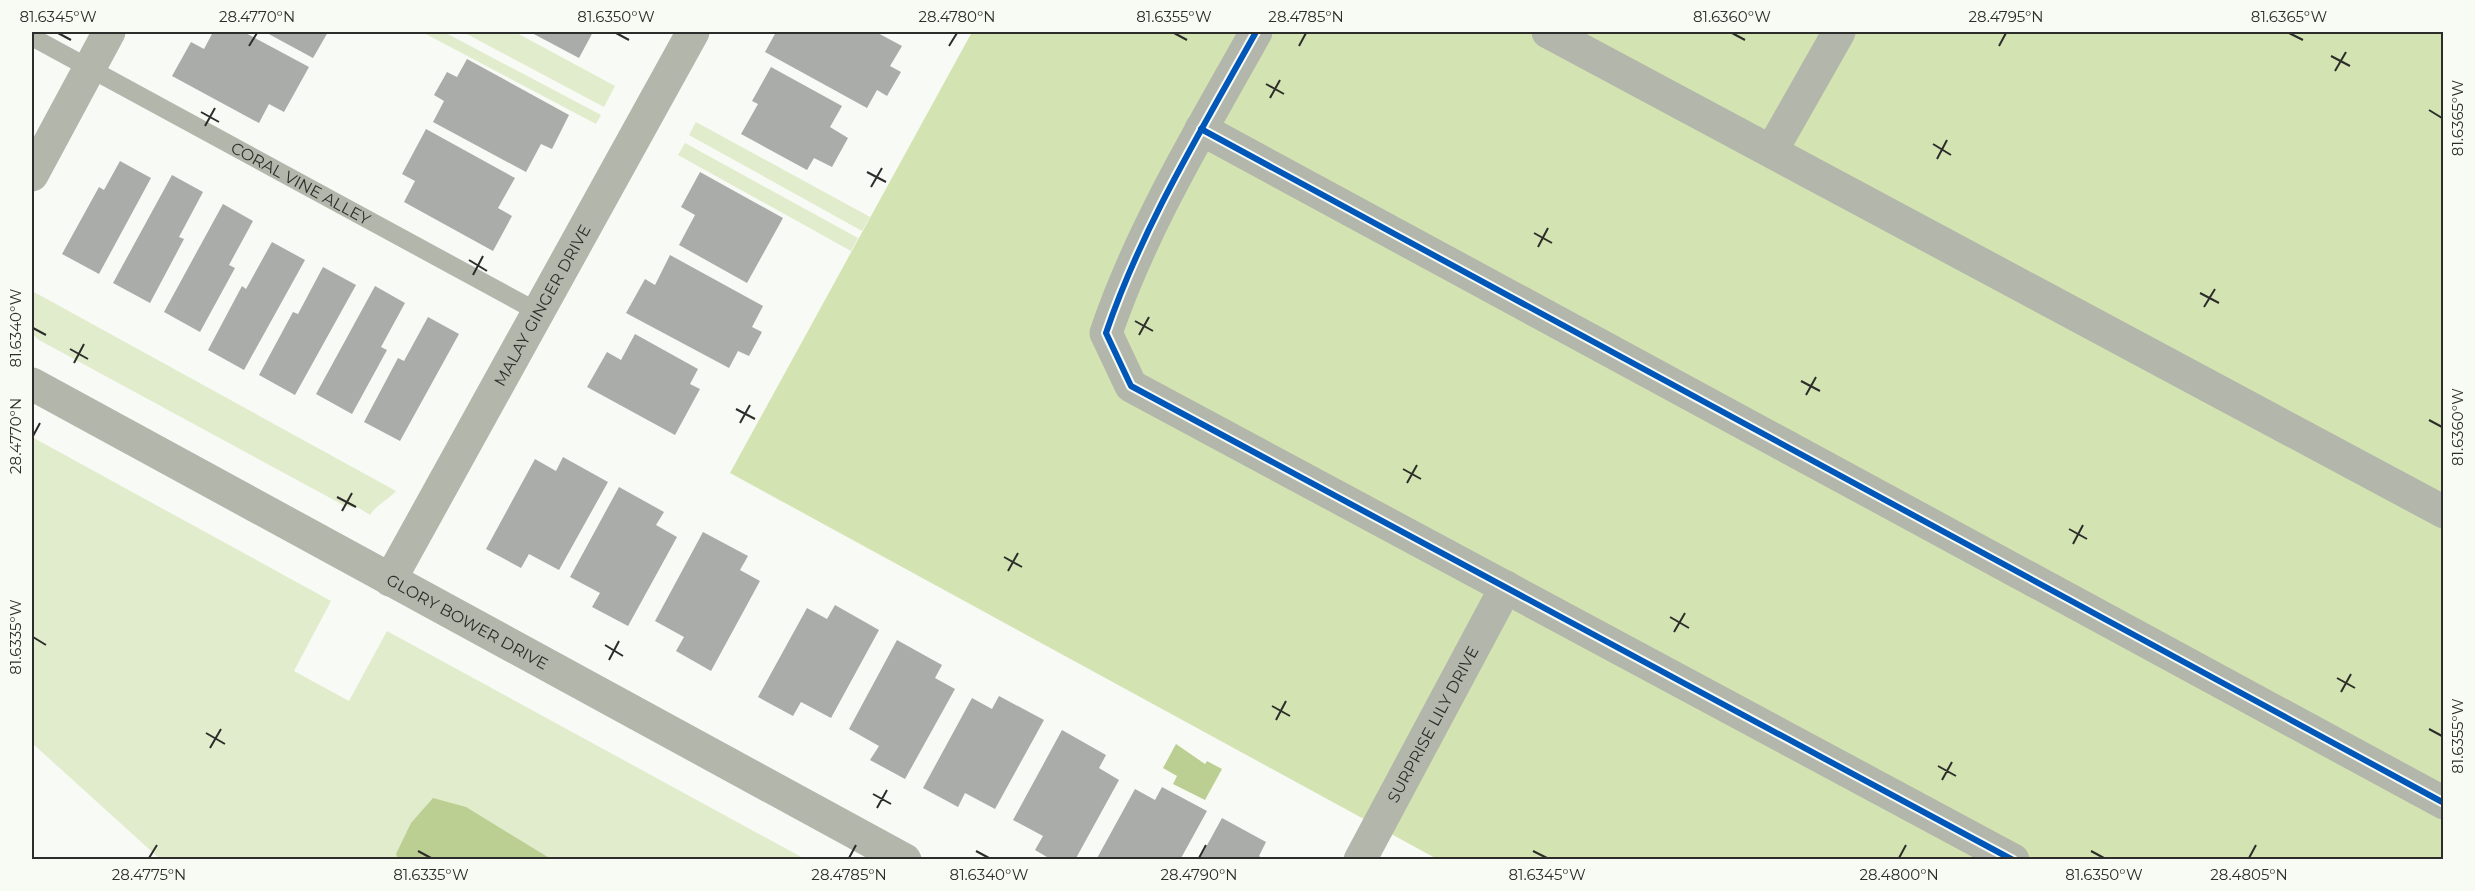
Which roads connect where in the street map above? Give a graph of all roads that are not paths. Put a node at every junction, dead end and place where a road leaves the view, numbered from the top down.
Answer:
1 (109, 32) edge
2 (693, 32) edge
3 (1256, 32) edge
4 (1548, 32) edge
5 (1839, 32) edge
6 (32, 37) edge
7 (89, 68) junction
8 (1201, 129) junction
9 (1772, 150) junction
10 (32, 175) edge
11 (538, 312) junction
12 (32, 384) edge
13 (2444, 512) edge
14 (390, 579) junction
15 (1506, 587) junction
16 (2444, 803) edge
17 (905, 860) edge
18 (1360, 860) edge
19 (2013, 860) edge

1 - 7 street
2 - 11 street, MALAY GINGER DRIVE
3 - 8 street
4 - 9 street
5 - 9 street
6 - 7 lane, CORAL VINE ALLEY
7 - 10 street
7 - 11 lane, CORAL VINE ALLEY
8 - 15 street
8 - 16 street
9 - 13 street
11 - 14 street, MALAY GINGER DRIVE
12 - 14 street, GLORY BOWER DRIVE
14 - 17 street, GLORY BOWER DRIVE
15 - 18 street, SURPRISE LILY DRIVE
15 - 19 street

